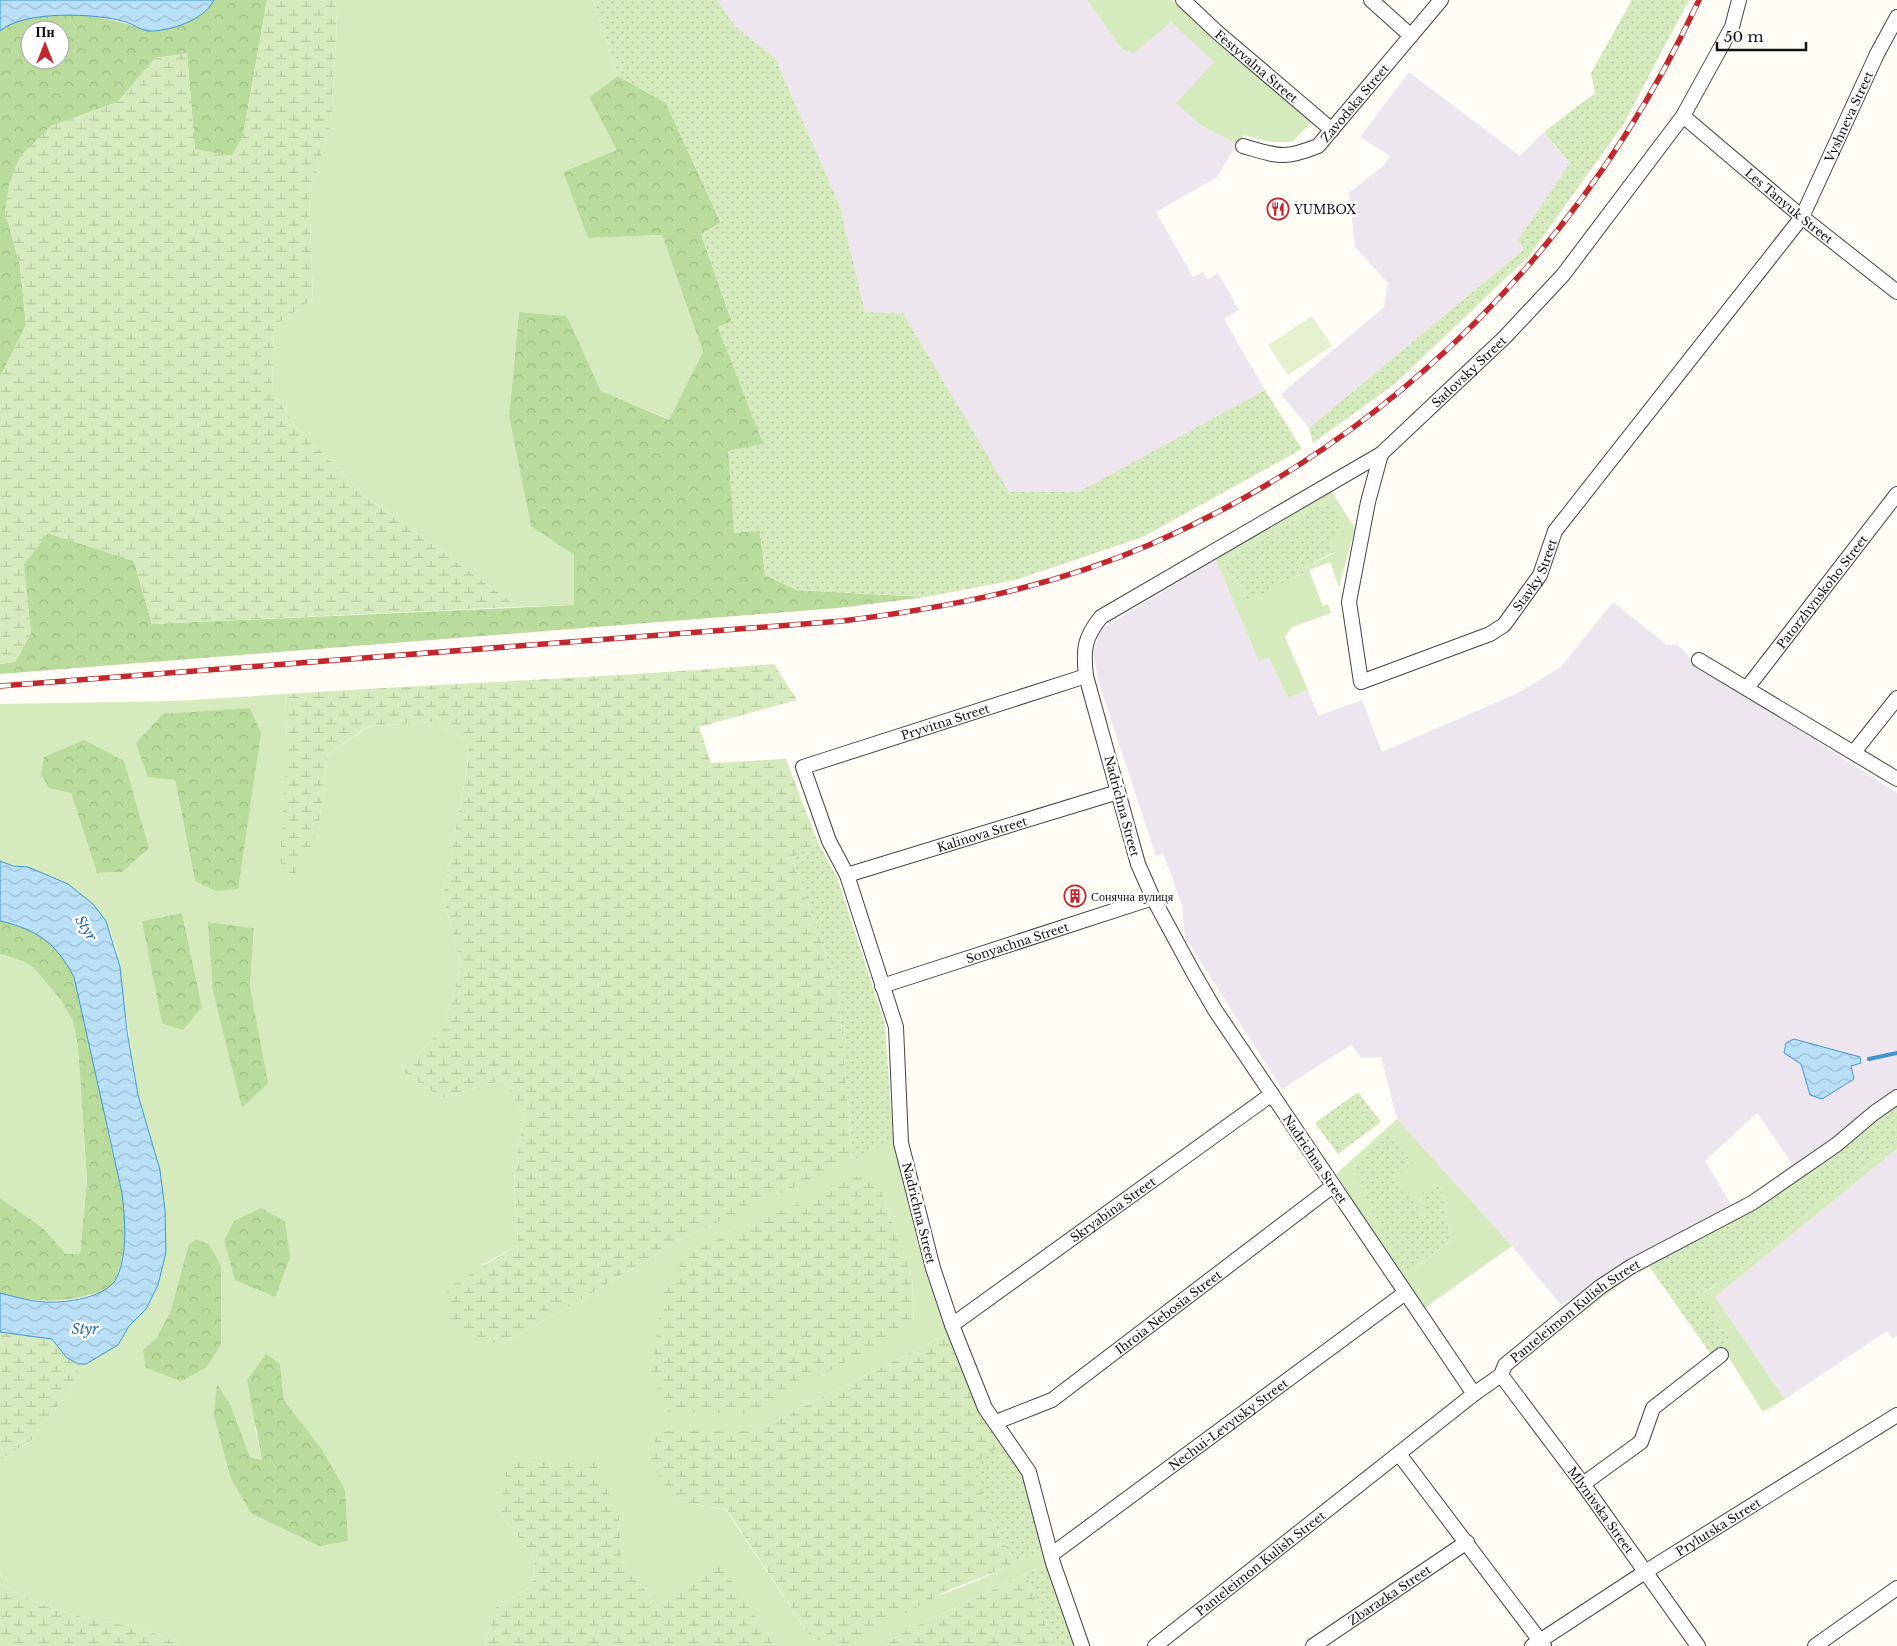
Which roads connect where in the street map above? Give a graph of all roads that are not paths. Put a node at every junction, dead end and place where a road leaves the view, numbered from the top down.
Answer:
1 (1184, 0) edge
2 (1371, 0) edge
3 (1441, 0) edge
4 (1739, 0) edge
5 (1897, 17) edge
6 (1411, 36) junction
7 (1683, 116) junction
8 (1332, 130) junction
9 (1243, 146) dead end
10 (1802, 217) junction
11 (1897, 292) edge
12 (1382, 454) junction
13 (1897, 494) edge
14 (1089, 632) joint
15 (1699, 660) dead end
16 (1086, 676) junction
17 (1747, 688) junction
18 (1897, 698) edge
19 (1854, 752) junction
20 (803, 767) joint
21 (1897, 779) edge
22 (1118, 792) junction
23 (847, 876) junction
24 (1153, 898) junction
25 (882, 986) junction
26 (1272, 1094) junction
27 (1897, 1097) edge
28 (1334, 1186) junction
29 (1405, 1293) junction
30 (952, 1325) junction
31 (1721, 1355) dead end
32 (1501, 1375) junction
33 (1474, 1394) junction
34 (1897, 1415) edge
35 (996, 1422) junction
36 (1399, 1454) junction
37 (1583, 1484) junction
38 (1467, 1542) junction
39 (1051, 1556) junction
40 (1645, 1572) junction
41 (1897, 1588) edge
42 (1539, 1644) edge
43 (1082, 1646) edge
44 (1155, 1646) edge
45 (1313, 1646) edge
46 (1698, 1646) edge
47 (1815, 1646) edge

1 - 8 street, Festyvalna Street
2 - 6 street
3 - 6 street, Zavodska Street
4 - 7 street, Sadovsky Street
5 - 10 street, Vyshneva Street
6 - 8 street, Zavodska Street
7 - 10 street, Les Tanyuk Street
7 - 12 street, Sadovsky Street
8 - 9 street, Zavodska Street
10 - 11 street, Les Tanyuk Street
10 - 12 street, Stavky Street
12 - 14 street, Sadovsky Street
13 - 17 street, Patorzhynskoho Street
14 - 16 street, Nadrichna Street
15 - 17 street
16 - 20 street, Pryvitna Street
16 - 22 street, Nadrichna Street
17 - 19 street
18 - 19 street
19 - 21 street
20 - 23 street, Nadrichna Street
22 - 23 street, Kalinova Street
22 - 24 street, Nadrichna Street
23 - 25 street, Nadrichna Street
24 - 25 street, Sonyachna Street
24 - 26 street, Nadrichna Street
25 - 30 street, Nadrichna Street
26 - 28 street, Nadrichna Street
26 - 30 street, Skryabina Street
27 - 32 street, Panteleimon Kulish Street
28 - 29 street, Nadrichna Street
28 - 35 street, Ihroia Nebosia Street
29 - 33 street, Nadrichna Street
29 - 39 street, Nechui-Levytsky Street
30 - 35 street, Nadrichna Street
31 - 37 street
32 - 33 street, Panteleimon Kulish Street
32 - 37 street, Mlynivska Street
33 - 36 street, Panteleimon Kulish Street
34 - 40 street, Prylutska Street
35 - 39 street, Nadrichna Street
36 - 38 street, Prylutska Street
36 - 44 street, Panteleimon Kulish Street
37 - 40 street, Mlynivska Street
38 - 42 street, Prylutska Street
38 - 45 street, Zbarazka Street
39 - 43 street, Nadrichna Street
40 - 42 street, Prylutska Street
40 - 46 street, Mlynivska Street
41 - 47 street

